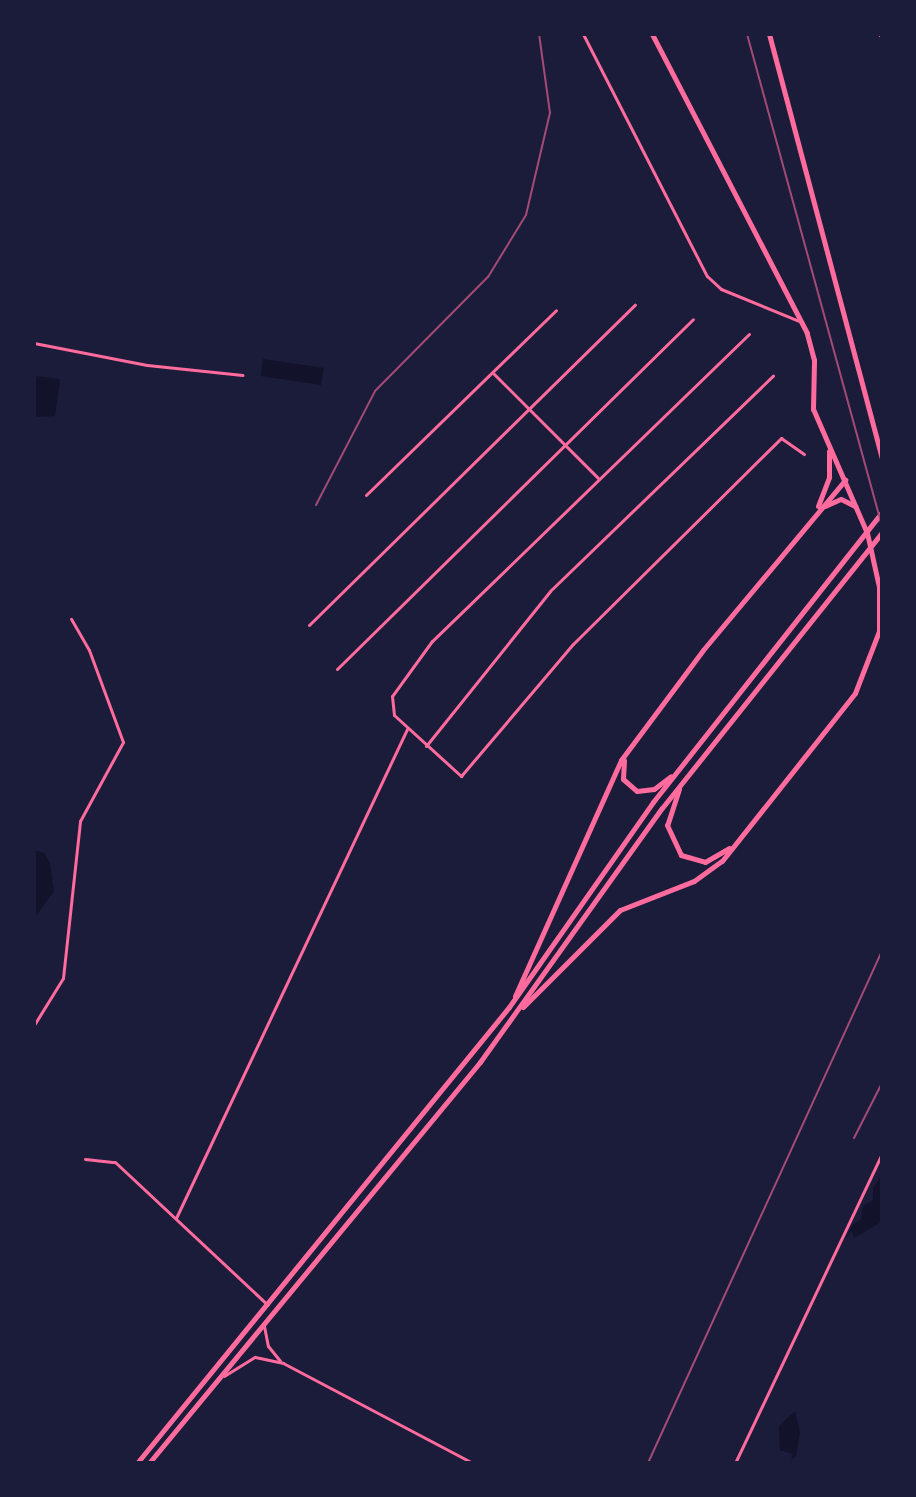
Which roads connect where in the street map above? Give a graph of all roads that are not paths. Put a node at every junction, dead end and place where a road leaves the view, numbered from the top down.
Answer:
1 (583, 34) edge
2 (652, 34) edge
3 (769, 34) edge
4 (635, 305) dead end
5 (556, 310) dead end
6 (693, 319) dead end
7 (803, 322) junction
8 (749, 334) dead end
9 (34, 343) edge
10 (492, 372) junction
11 (242, 375) dead end
12 (773, 376) dead end
13 (529, 407) junction
14 (567, 444) junction
15 (828, 446) junction
16 (804, 454) dead end
17 (882, 459) edge
18 (598, 478) junction
19 (845, 480) junction
20 (366, 495) dead end
21 (860, 512) junction
22 (882, 512) edge
23 (812, 518) junction
24 (882, 532) edge
25 (71, 619) dead end
26 (309, 625) dead end
27 (337, 669) dead end
28 (407, 729) junction
29 (631, 744) junction
30 (426, 746) junction
31 (675, 773) junction
32 (685, 780) junction
33 (742, 836) junction
34 (509, 1007) junction
35 (523, 1007) junction
36 (34, 1025) edge
37 (882, 1153) edge
38 (85, 1159) dead end
39 (176, 1218) junction
40 (268, 1305) junction
41 (264, 1325) junction
42 (283, 1363) junction
43 (218, 1381) junction
44 (137, 1463) edge
45 (149, 1463) edge
46 (473, 1463) edge
47 (735, 1463) edge

1 - 7 street
2 - 7 main road
3 - 17 main road
4 - 13 street
5 - 10 street
6 - 14 street
7 - 15 main road
8 - 18 street
9 - 11 street
10 - 13 street
10 - 20 street
12 - 30 street
13 - 14 street
13 - 26 street
14 - 18 street
14 - 27 street
15 - 19 main road
15 - 23 main road
16 - 30 street
18 - 28 street
19 - 21 main road
19 - 23 main road
21 - 23 main road
21 - 33 main road
22 - 31 main road
23 - 29 main road
24 - 32 main road
25 - 36 street
28 - 30 street
28 - 39 street
29 - 31 main road
29 - 34 main road
31 - 34 main road
32 - 33 main road
32 - 35 main road
33 - 35 main road
34 - 40 main road
35 - 41 main road
37 - 47 street
38 - 39 street
39 - 40 street
40 - 44 main road
41 - 42 street
41 - 43 main road
42 - 43 street
42 - 46 street
43 - 45 main road

